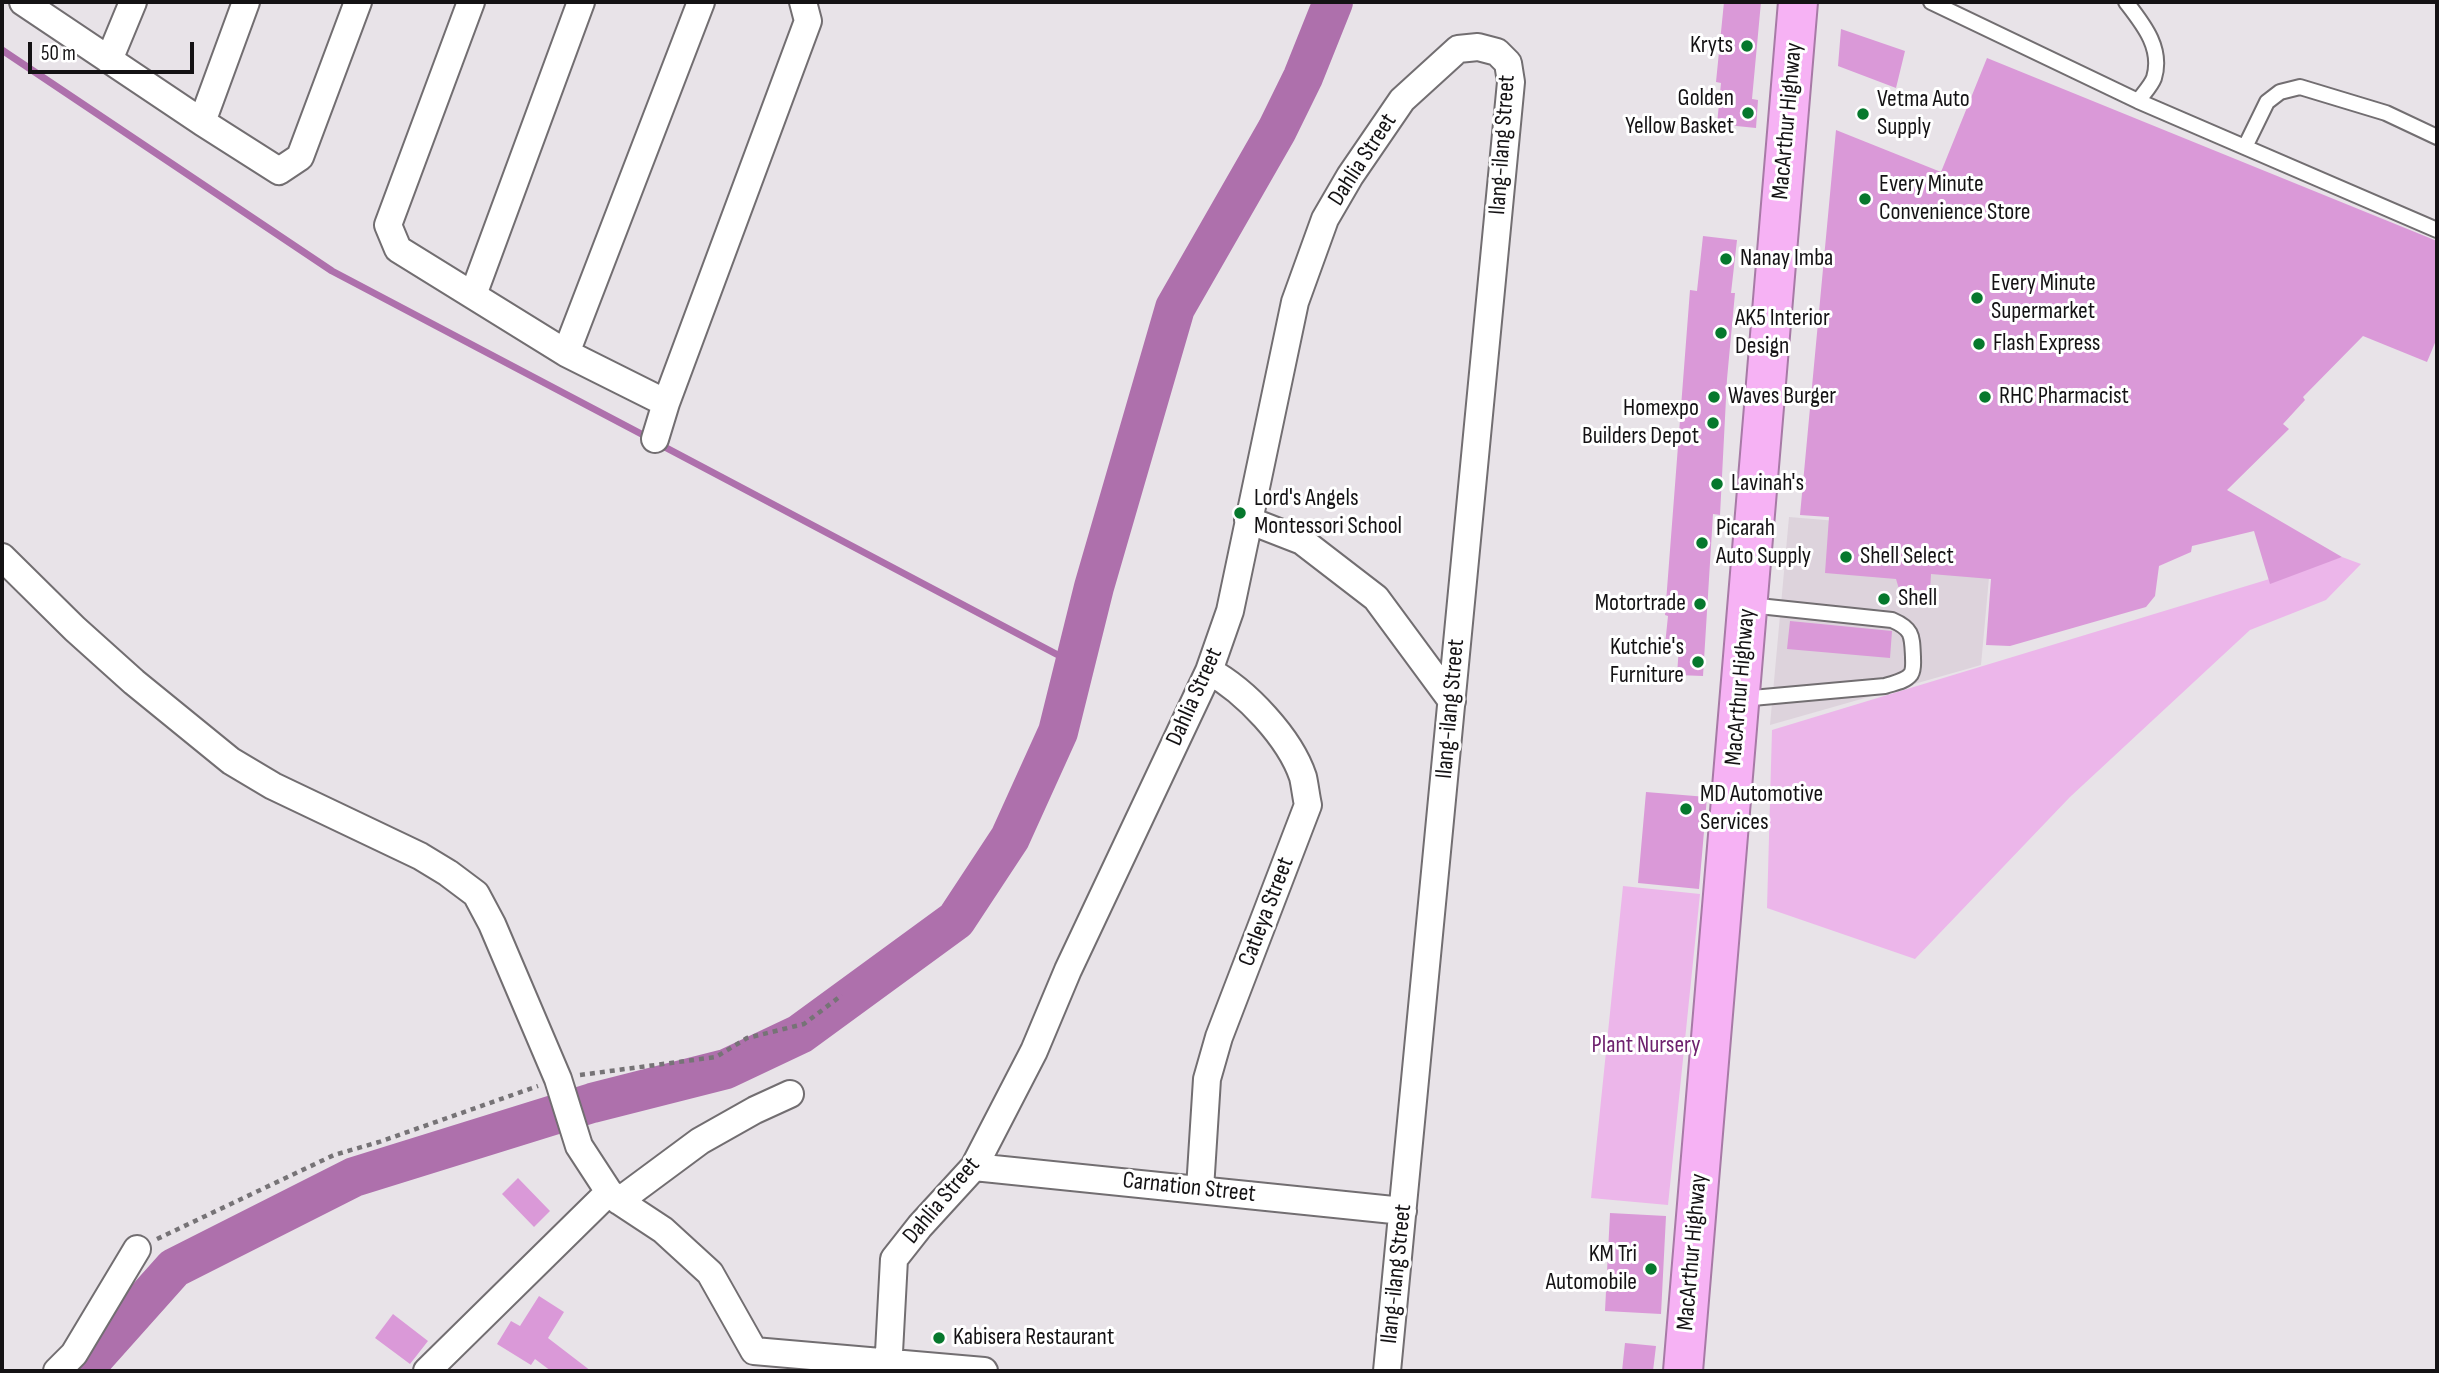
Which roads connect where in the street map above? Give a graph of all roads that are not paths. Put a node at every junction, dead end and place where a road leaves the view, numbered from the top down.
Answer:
1 (23, 2) edge
2 (132, 2) edge
3 (246, 2) edge
4 (358, 2) edge
5 (471, 2) edge
6 (581, 2) edge
7 (701, 2) edge
8 (803, 2) edge
9 (1798, 2) edge
10 (1931, 2) edge
11 (2126, 2) edge
12 (1497, 52) joint
13 (109, 60) junction
14 (2138, 101) junction
15 (202, 122) junction
16 (2437, 137) edge
17 (2245, 147) junction
18 (2437, 229) edge
19 (472, 295) junction
20 (566, 353) junction
21 (666, 403) junction
22 (655, 439) dead end
23 (1248, 520) junction
24 (4, 565) edge
25 (1748, 605) junction
26 (1209, 671) junction
27 (1740, 699) junction
28 (1452, 701) junction
29 (790, 1094) dead end
30 (974, 1167) junction
31 (1200, 1189) junction
32 (614, 1196) junction
33 (1403, 1211) junction
34 (137, 1249) road end
35 (888, 1367) edge
36 (57, 1371) edge
37 (427, 1371) edge
38 (984, 1371) edge
39 (1387, 1371) edge
40 (1683, 1371) edge

1 - 13 street
2 - 13 street
3 - 15 street
4 - 15 street
5 - 19 street
6 - 19 street
7 - 20 street
8 - 21 street
9 - 25 highway, MacArthur Highway
10 - 14 lane
11 - 14 lane
12 - 23 street, Dahlia Street
12 - 28 street, Ilang-ilang Street
13 - 15 street
14 - 17 lane
16 - 17 lane
17 - 18 lane
19 - 20 street
20 - 21 street
21 - 22 street
23 - 26 street, Dahlia Street
23 - 28 street
24 - 32 street
25 - 27 highway, MacArthur Highway
25 - 27 lane
26 - 30 street, Dahlia Street
26 - 31 street, Catleya Street
27 - 40 highway, MacArthur Highway
28 - 33 street, Ilang-ilang Street
29 - 32 street
30 - 31 street, Carnation Street
30 - 35 street, Dahlia Street
31 - 33 street, Carnation Street
32 - 35 street
32 - 37 street
33 - 39 street, Ilang-ilang Street
34 - 36 street
35 - 38 street

